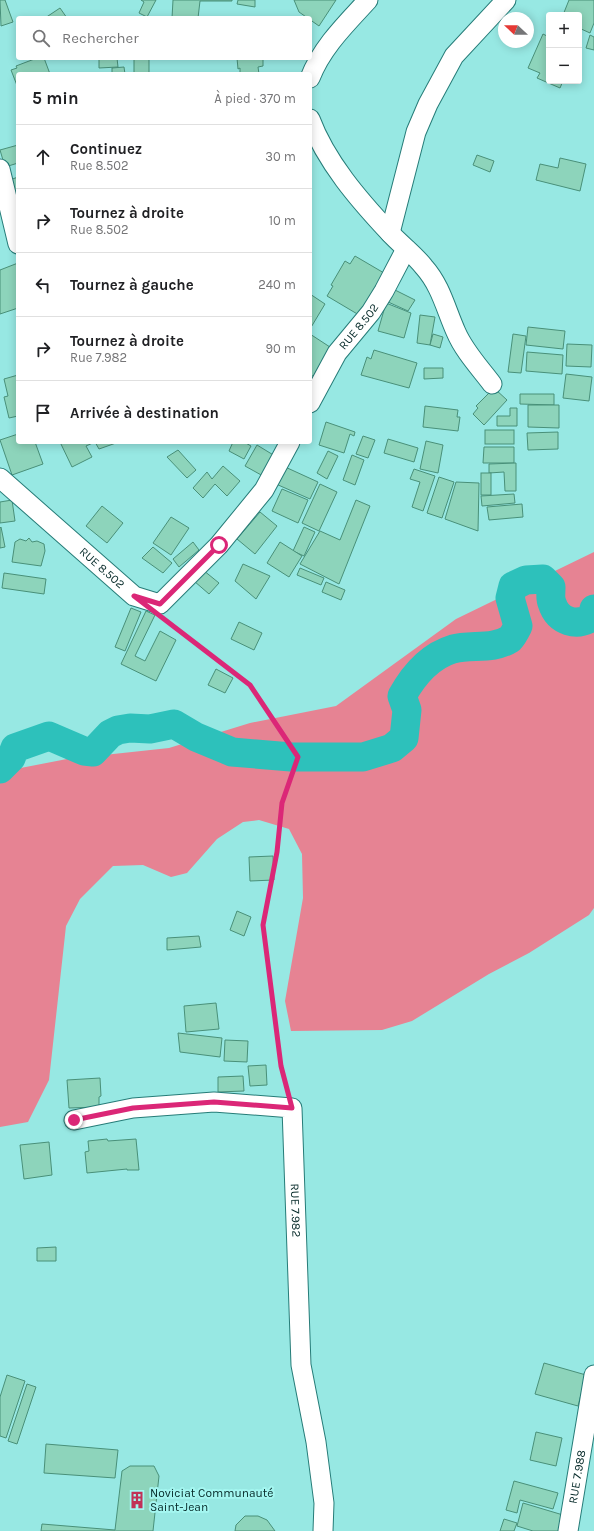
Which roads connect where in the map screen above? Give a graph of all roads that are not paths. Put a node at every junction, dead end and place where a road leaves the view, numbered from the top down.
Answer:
1 (368, 0) edge
2 (506, 0) edge
3 (312, 74) edge
4 (313, 138) edge
5 (0, 169) edge
6 (390, 233) junction
7 (16, 236) edge
8 (406, 248) junction
9 (492, 384) dead end
10 (312, 399) edge
11 (289, 444) edge
12 (0, 478) edge
13 (74, 1120) dead end
14 (594, 1375) edge
15 (323, 1531) edge
16 (568, 1531) edge

1 - 3 street
2 - 6 street
4 - 6 street
5 - 7 street
6 - 8 street
8 - 9 street
8 - 10 street, RUE 8.502
11 - 12 street, RUE 8.502
13 - 15 street, RUE 7.982
14 - 16 street, RUE 7.988

